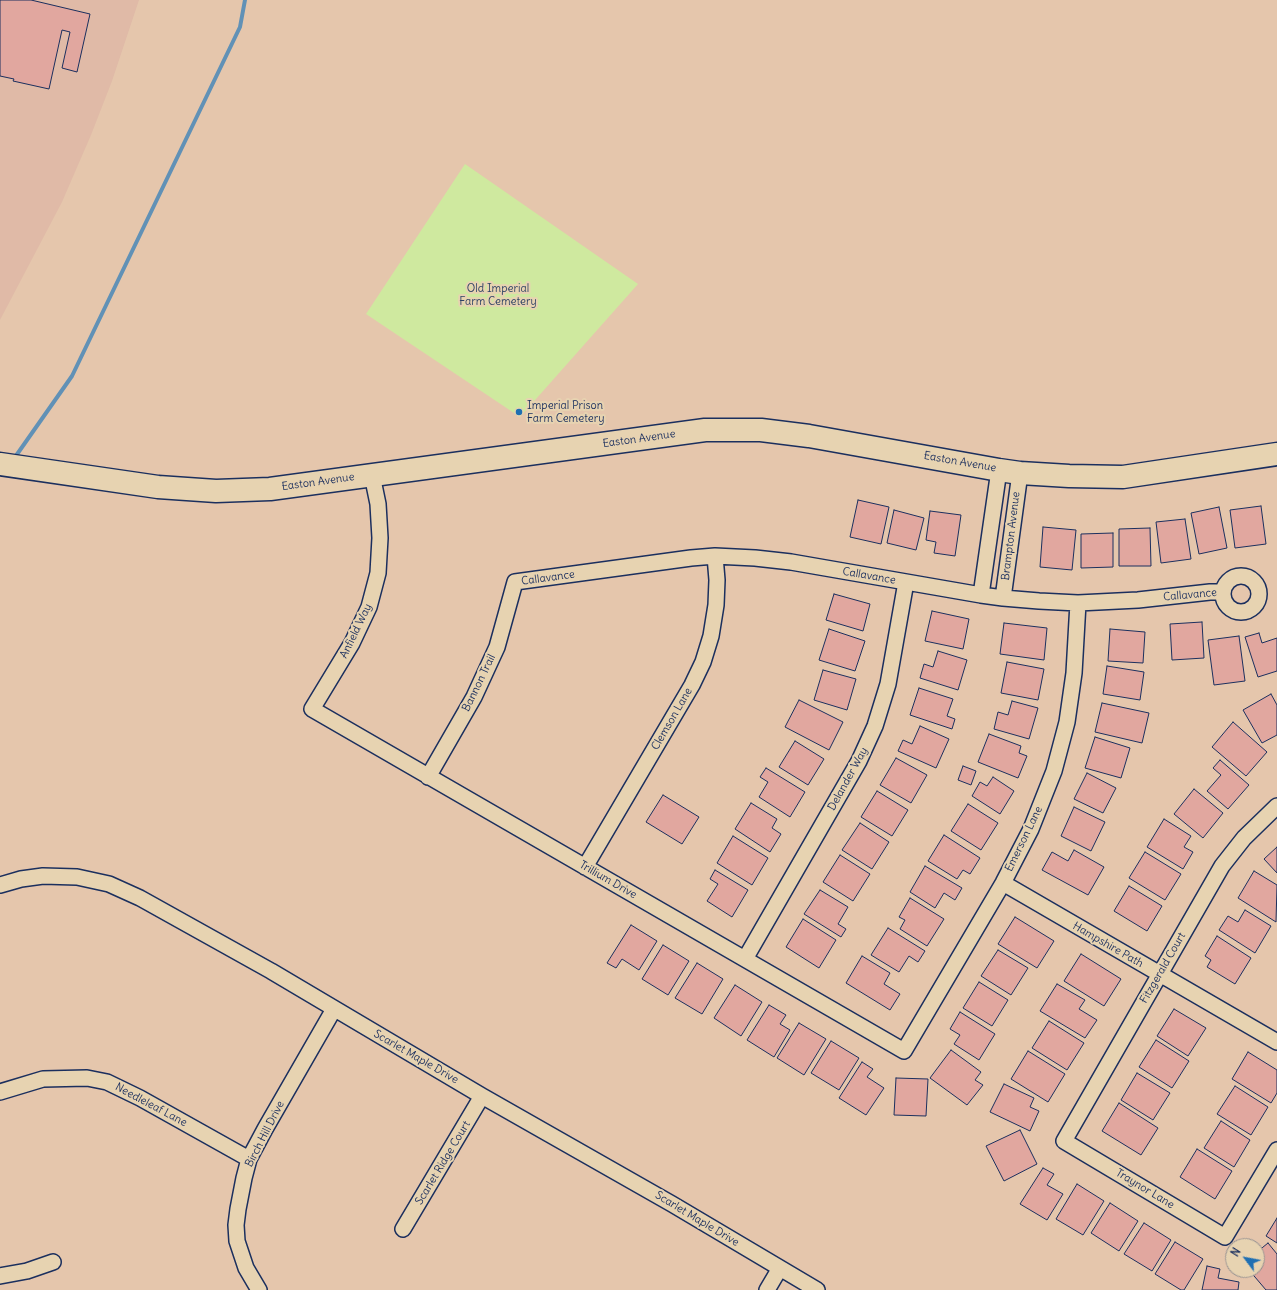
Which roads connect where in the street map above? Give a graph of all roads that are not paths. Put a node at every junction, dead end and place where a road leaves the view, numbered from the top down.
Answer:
1 (1277, 454) edge
2 (0, 464) edge
3 (1009, 471) junction
4 (372, 475) junction
5 (715, 556) junction
6 (515, 582) joint
7 (906, 582) junction
8 (1223, 592) dead end
9 (980, 595) junction
10 (1003, 598) junction
11 (1078, 603) junction
12 (312, 709) joint
13 (428, 776) junction
14 (1277, 806) edge
15 (585, 867) junction
16 (1003, 883) junction
17 (0, 885) edge
18 (744, 959) junction
19 (1159, 975) junction
20 (334, 1009) junction
21 (1277, 1042) edge
22 (904, 1051) joint
23 (0, 1092) edge
24 (482, 1096) junction
25 (1064, 1141) joint
26 (1277, 1150) edge
27 (249, 1159) junction
28 (403, 1229) dead end
29 (52, 1262) dead end
30 (780, 1268) junction
31 (0, 1276) edge
32 (259, 1290) edge
33 (767, 1290) edge
34 (817, 1290) edge

1 - 3 street, Easton Avenue
2 - 4 street, Easton Avenue
3 - 4 street, Easton Avenue
3 - 9 street, Brampton Avenue
3 - 10 street, Brampton Avenue
4 - 12 street, Anfield Way
5 - 6 street, Callavance
5 - 7 street, Callavance
5 - 15 street, Clemson Lane
6 - 13 street, Bannon Trail
7 - 9 street, Callavance
7 - 18 street, Delander Way
8 - 11 street, Callavance
9 - 10 street, Callavance
10 - 11 street, Callavance
11 - 16 street, Emerson Lane
12 - 13 street, Trillium Drive
13 - 15 street, Trillium Drive
14 - 19 street, Fitzgerald Court
15 - 18 street, Trillium Drive
16 - 19 street, Hampshire Path
16 - 22 street, Emerson Lane
17 - 20 street, Scarlet Maple Drive
18 - 22 street, Trillium Drive
19 - 21 street, Hampshire Path
19 - 25 street, Fitzgerald Court
20 - 24 street, Scarlet Maple Drive
20 - 27 street, Birch Hill Drive
23 - 27 street, Needleleaf Lane
24 - 28 street, Scarlet Ridge Court
24 - 30 street, Scarlet Maple Drive
25 - 26 street, Traynor Lane
27 - 32 street, Birch Hill Drive
29 - 31 street
30 - 33 street
30 - 34 street, Scarlet Maple Drive

